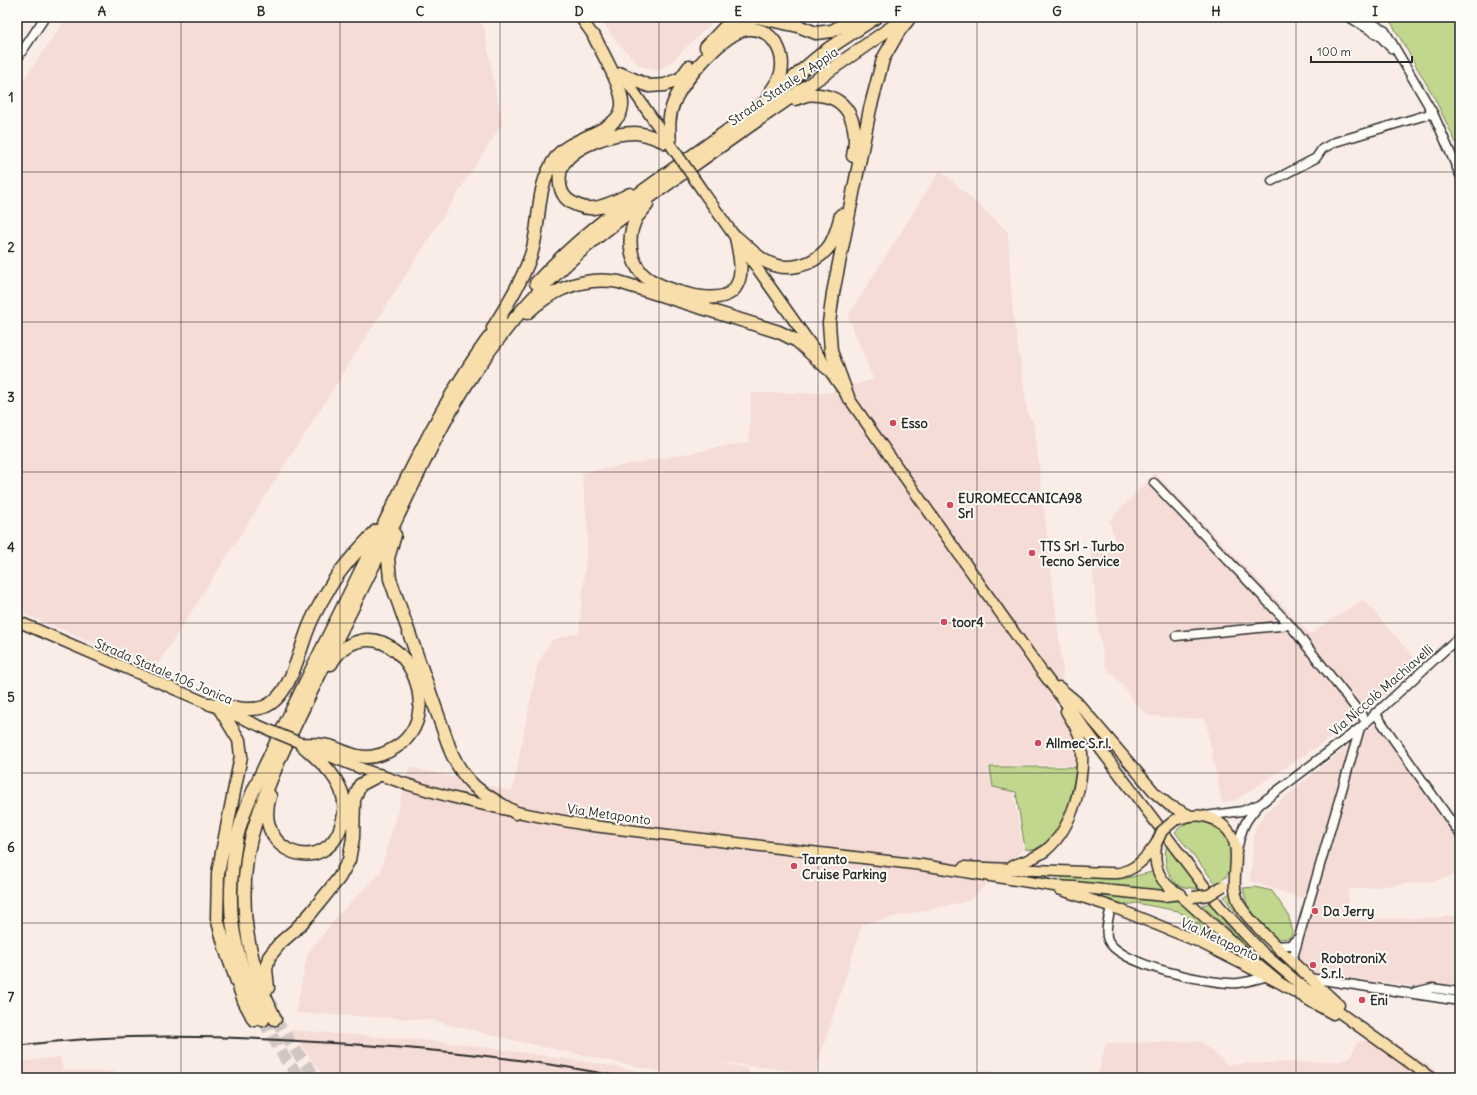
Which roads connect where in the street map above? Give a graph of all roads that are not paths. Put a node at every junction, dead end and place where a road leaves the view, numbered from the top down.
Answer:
1 (45, 17) edge
2 (580, 17) edge
3 (857, 17) edge
4 (876, 17) edge
5 (906, 17) edge
6 (910, 17) edge
7 (1349, 17) edge
8 (1362, 17) edge
9 (594, 36) junction
10 (17, 59) edge
11 (1405, 64) junction
12 (621, 74) junction
13 (773, 109) junction
14 (755, 111) junction
15 (1433, 113) junction
16 (670, 144) junction
17 (674, 174) junction
18 (1460, 175) edge
19 (1272, 181) dead end
20 (655, 187) junction
21 (736, 237) junction
22 (486, 349) junction
23 (827, 368) junction
24 (848, 397) junction
25 (1154, 483) dead end
26 (401, 508) junction
27 (384, 523) junction
28 (17, 621) edge
29 (1290, 625) junction
30 (1176, 636) dead end
31 (1460, 636) edge
32 (1042, 672) junction
33 (307, 701) junction
34 (215, 706) junction
35 (1375, 713) junction
36 (1366, 721) junction
37 (1360, 728) junction
38 (299, 743) junction
39 (274, 770) junction
40 (379, 775) junction
41 (1260, 804) junction
42 (516, 813) junction
43 (1189, 815) junction
44 (1204, 816) junction
45 (1460, 834) edge
46 (1156, 844) junction
47 (1236, 851) junction
48 (922, 865) junction
49 (1235, 866) junction
50 (1007, 868) junction
51 (1054, 886) junction
52 (1179, 894) junction
53 (1111, 907) junction
54 (1298, 938) junction
55 (1276, 946) junction
56 (1292, 961) junction
57 (1268, 976) junction
58 (1309, 978) junction
59 (1280, 983) junction
60 (1460, 992) edge
61 (1411, 993) junction
62 (1460, 1001) edge
63 (1368, 1032) junction
64 (1431, 1078) edge

1 - 10 street
2 - 9 main road
3 - 12 highway
4 - 14 highway, Strada Statale 7 Appia
5 - 13 highway, Strada Statale 7 Appia
6 - 24 highway
7 - 11 street
8 - 11 street
9 - 12 main road
9 - 22 highway
11 - 15 street
12 - 16 main road
13 - 17 highway, Strada Statale 7 Appia
13 - 21 highway
14 - 16 highway
14 - 17 highway, Strada Statale 7 Appia
15 - 18 street
15 - 19 street
16 - 20 highway
16 - 21 main road, bridge
17 - 20 highway
20 - 21 highway
20 - 22 highway
21 - 23 main road
22 - 23 highway
22 - 26 highway
22 - 27 highway
23 - 24 main road
24 - 32 main road
25 - 29 street
26 - 33 highway
26 - 42 highway
27 - 34 highway
27 - 34 highway
28 - 34 main road, Strada Statale 106 Jonica
29 - 30 street
29 - 36 street
31 - 35 street, Via Niccolò Machiavelli
32 - 43 main road
32 - 50 main road
32 - 63 main road
33 - 38 highway
33 - 39 highway
34 - 38 main road, Strada Statale 106 Jonica, bridge
35 - 36 street, Via Niccolò Machiavelli
35 - 45 street
36 - 37 street, Via Niccolò Machiavelli
37 - 41 street, Via Niccolò Machiavelli
37 - 54 street
38 - 39 highway
38 - 40 main road, Via Metaponto
39 - 40 highway
40 - 42 main road, Via Metaponto
41 - 44 street
41 - 47 street
42 - 48 main road, Via Metaponto
43 - 44 main road
43 - 46 main road, bridge
44 - 47 main road
46 - 50 main road
46 - 52 main road
47 - 49 main road
48 - 50 main road
48 - 51 main road
49 - 52 main road, bridge
49 - 55 main road
51 - 52 main road
51 - 53 main road, Via Metaponto
52 - 59 main road
53 - 57 main road, Via Metaponto
53 - 57 street
54 - 55 street
54 - 56 street
55 - 56 main road
56 - 58 main road
57 - 59 main road, Via Metaponto
58 - 61 street
58 - 63 main road
59 - 63 main road, Via Metaponto
60 - 61 street
61 - 62 street
63 - 64 main road

